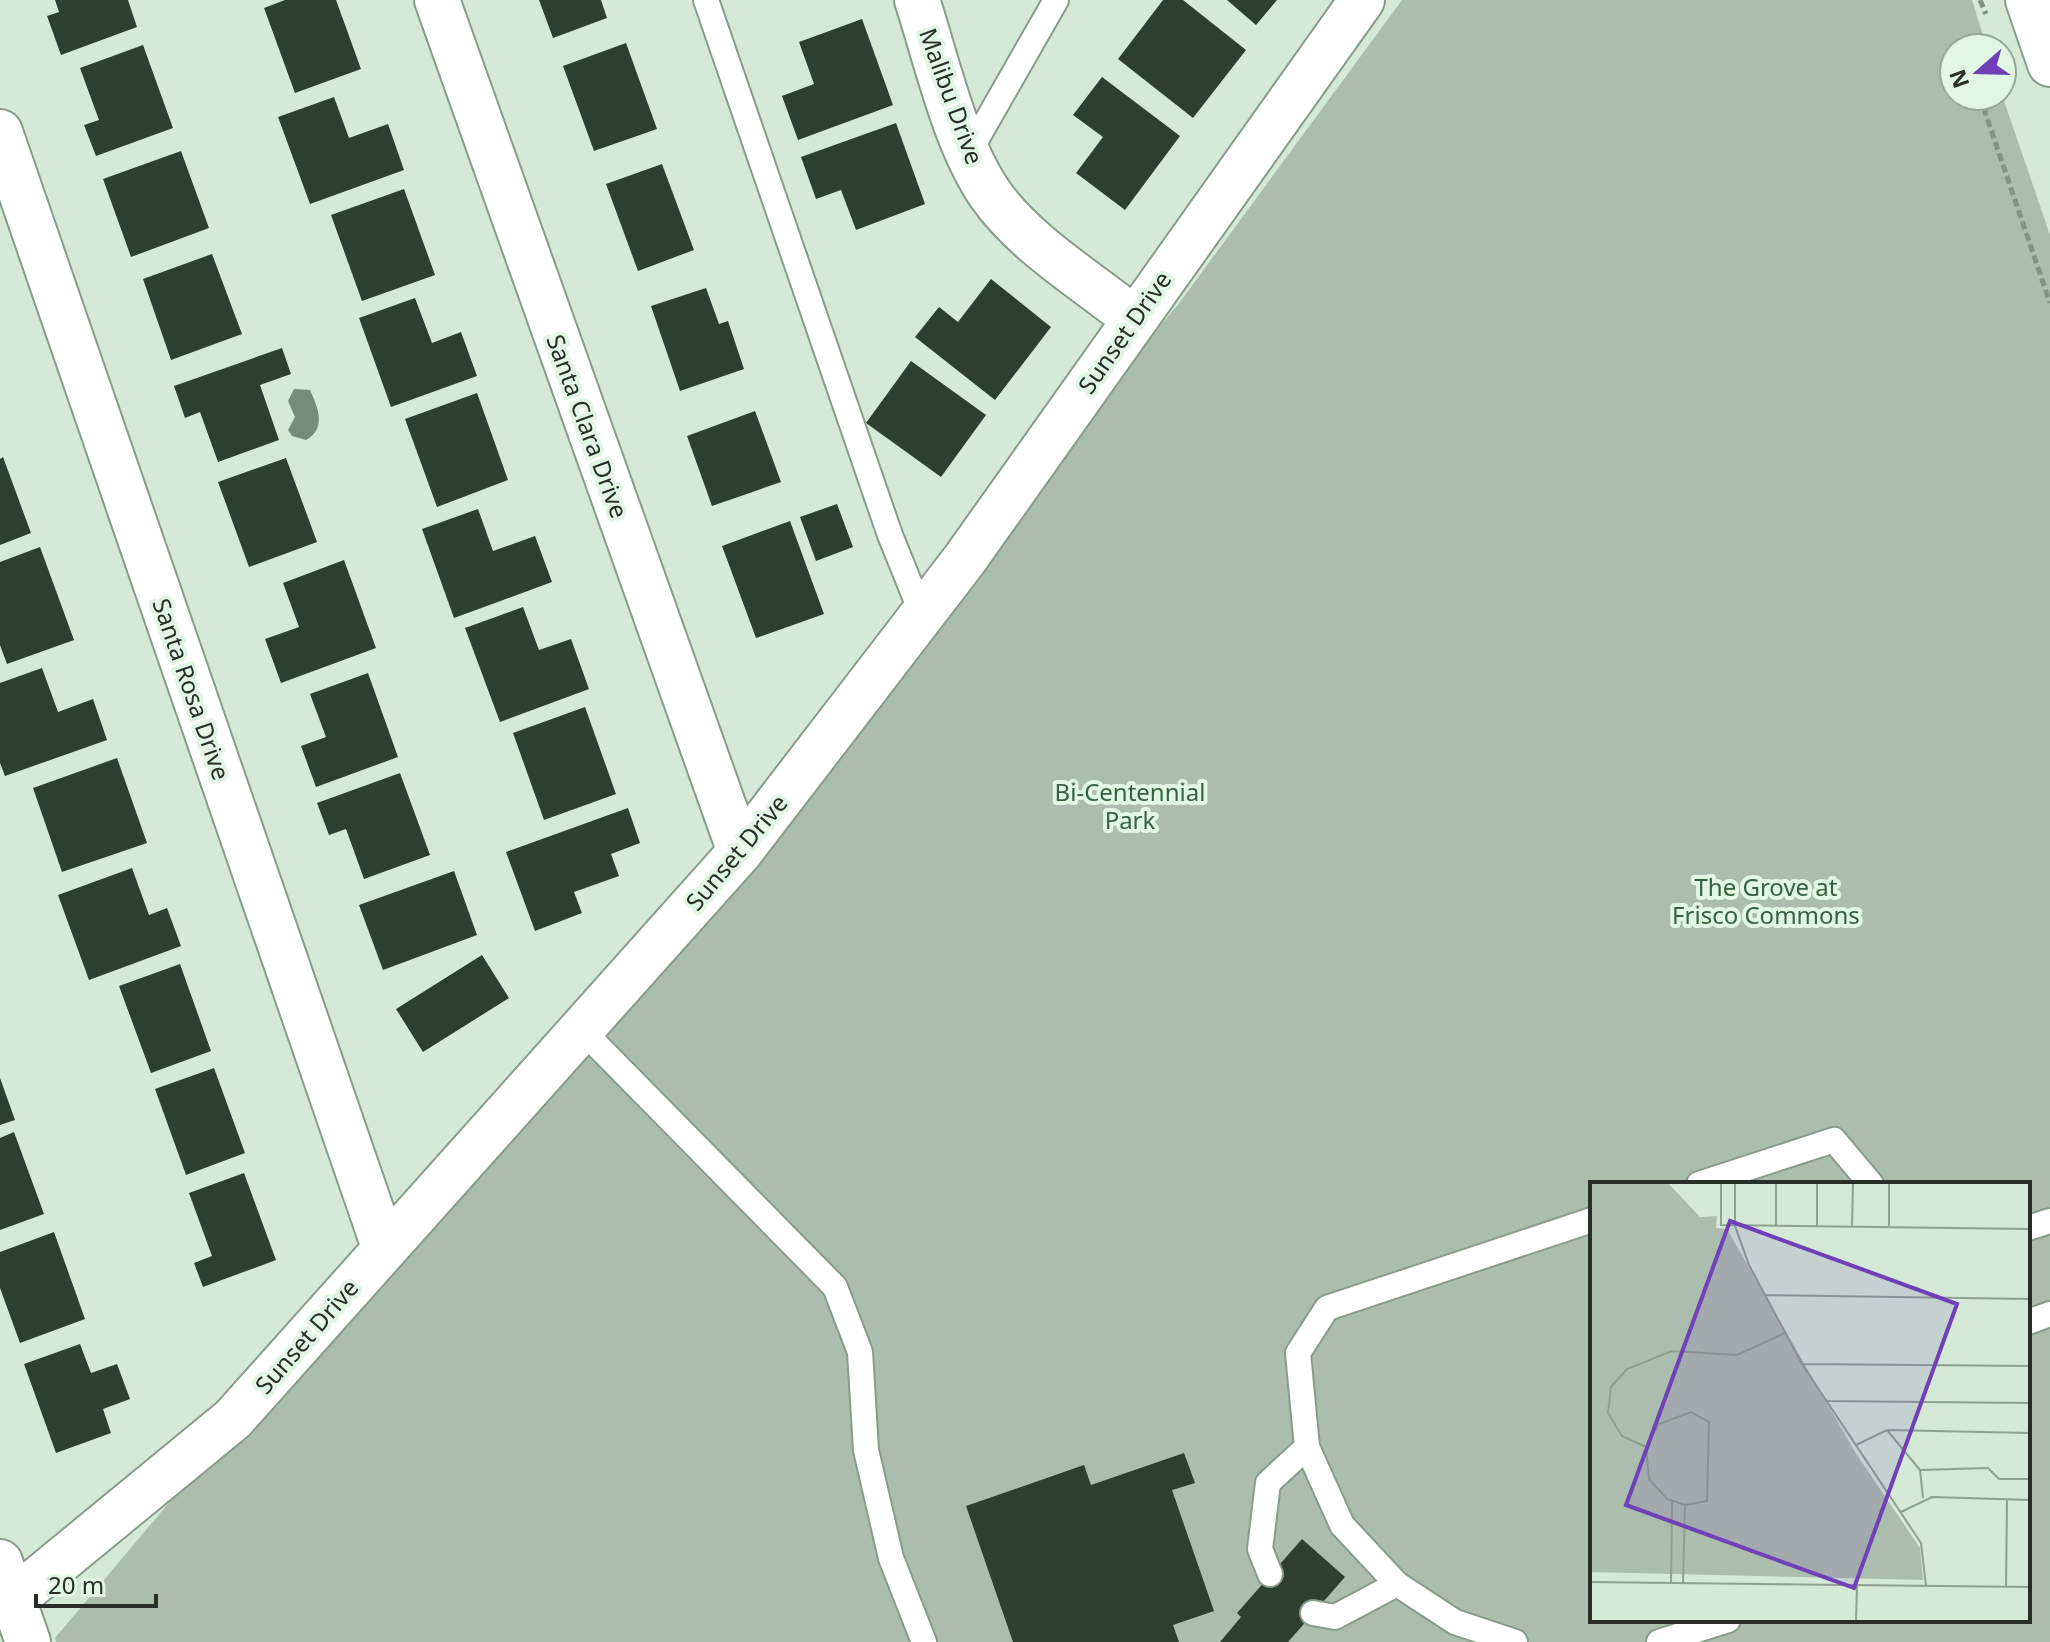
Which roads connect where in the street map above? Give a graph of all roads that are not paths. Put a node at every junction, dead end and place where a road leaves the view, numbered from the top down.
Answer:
1 (437, 0) edge
2 (706, 0) edge
3 (917, 0) edge
4 (1056, 0) edge
5 (1362, 0) edge
6 (2028, 0) edge
7 (2050, 64) edge
8 (0, 132) edge
9 (968, 154) junction
10 (1133, 318) junction
11 (922, 614) junction
12 (740, 852) junction
13 (581, 1029) junction
14 (1705, 1182) edge
15 (1869, 1182) edge
16 (1590, 1221) edge
17 (2050, 1221) edge
18 (2030, 1227) edge
19 (384, 1247) junction
20 (2050, 1314) edge
21 (2030, 1321) edge
22 (1307, 1447) junction
23 (1270, 1574) dead end
24 (1397, 1584) junction
25 (5, 1589) edge
26 (1313, 1613) dead end
27 (1722, 1622) edge
28 (28, 1642) edge
29 (924, 1642) edge
30 (1515, 1642) edge
31 (1659, 1642) edge

1 - 12 street, Santa Clara Drive
2 - 11 lane
3 - 9 street, Malibu Drive
4 - 9 lane
5 - 10 street, Sunset Drive
6 - 7 street
8 - 19 street, Santa Rosa Drive
9 - 10 street, Malibu Drive
10 - 11 street, Sunset Drive
11 - 12 street, Sunset Drive
12 - 13 street, Sunset Drive
13 - 19 street, Sunset Drive
13 - 29 lane
14 - 15 lane
16 - 22 lane
17 - 18 lane
19 - 25 street, Sunset Drive
20 - 21 lane
22 - 23 lane
22 - 24 lane
24 - 26 lane
24 - 30 lane
25 - 28 street
27 - 31 lane

